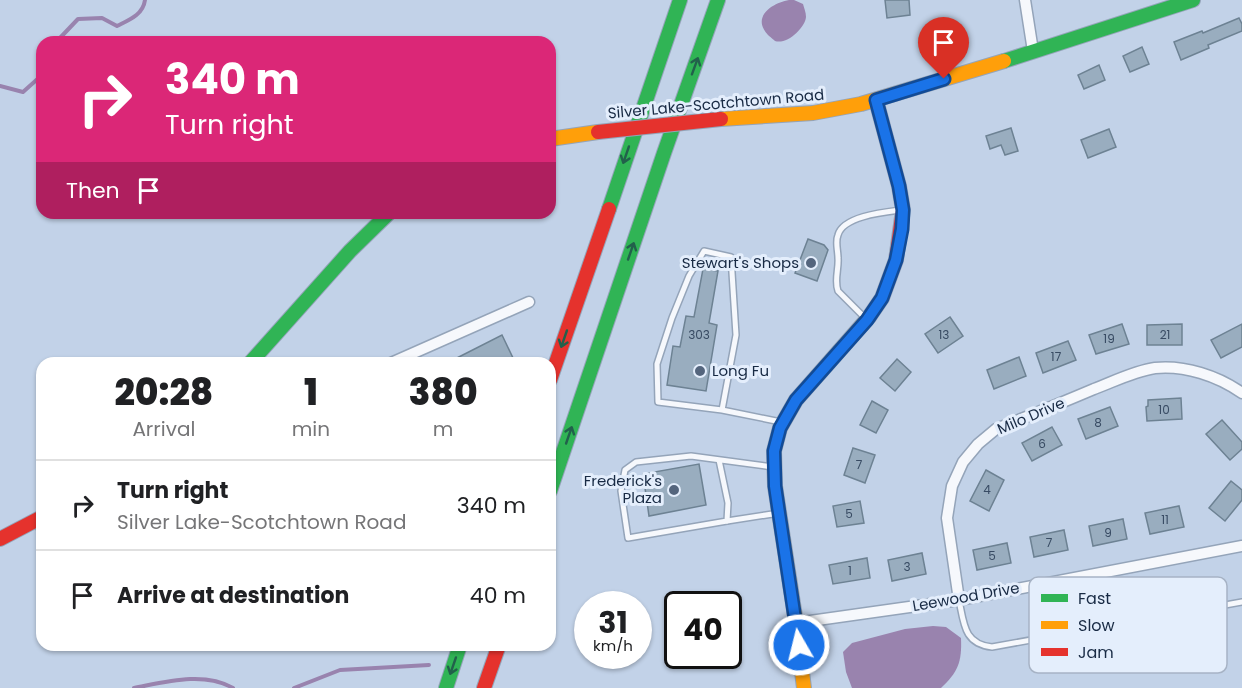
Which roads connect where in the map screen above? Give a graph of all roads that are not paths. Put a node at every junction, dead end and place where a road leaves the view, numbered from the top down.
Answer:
1 (680, 0) edge
2 (718, 0) edge
3 (1025, 0) edge
4 (1193, 0) edge
5 (1034, 51) junction
6 (876, 100) junction
7 (556, 138) edge
8 (903, 210) junction
9 (383, 219) edge
10 (529, 302) dead end
11 (867, 320) junction
12 (255, 357) edge
13 (405, 357) edge
14 (556, 362) edge
15 (1242, 393) edge
16 (722, 410) junction
17 (783, 423) junction
18 (719, 460) junction
19 (774, 467) junction
20 (556, 473) edge
21 (779, 513) junction
22 (36, 521) edge
23 (727, 521) junction
24 (0, 539) edge
25 (1242, 546) edge
26 (1080, 577) edge
27 (1029, 587) edge
28 (959, 600) junction
29 (1242, 602) edge
30 (1227, 605) edge
31 (796, 623) junction
32 (1029, 640) edge
33 (458, 651) edge
34 (497, 651) edge
35 (446, 688) edge
36 (484, 688) edge
37 (804, 688) edge

1 -> 14 main road
20 -> 2 main road
3 - 5 street
4 - 5 main road, Silver Lake-Scotchtown Road
5 - 6 main road, Silver Lake-Scotchtown Road
6 - 7 main road, Silver Lake-Scotchtown Road, bridge
6 - 8 main road
8 - 11 main road
8 - 11 lane
9 - 12 main road
10 - 13 street
11 - 17 main road
15 - 28 street, Milo Drive
16 - 16 lane
16 - 17 lane
17 - 19 main road
18 - 19 lane
18 - 23 lane
18 - 23 lane
19 - 21 main road
21 - 23 lane
21 - 31 main road
22 - 24 main road
25 - 26 street, Leewood Drive
27 - 28 street, Leewood Drive
28 - 31 street, Leewood Drive
28 - 32 lane
29 - 30 lane
31 - 37 main road
33 -> 35 main road
34 - 36 main road

